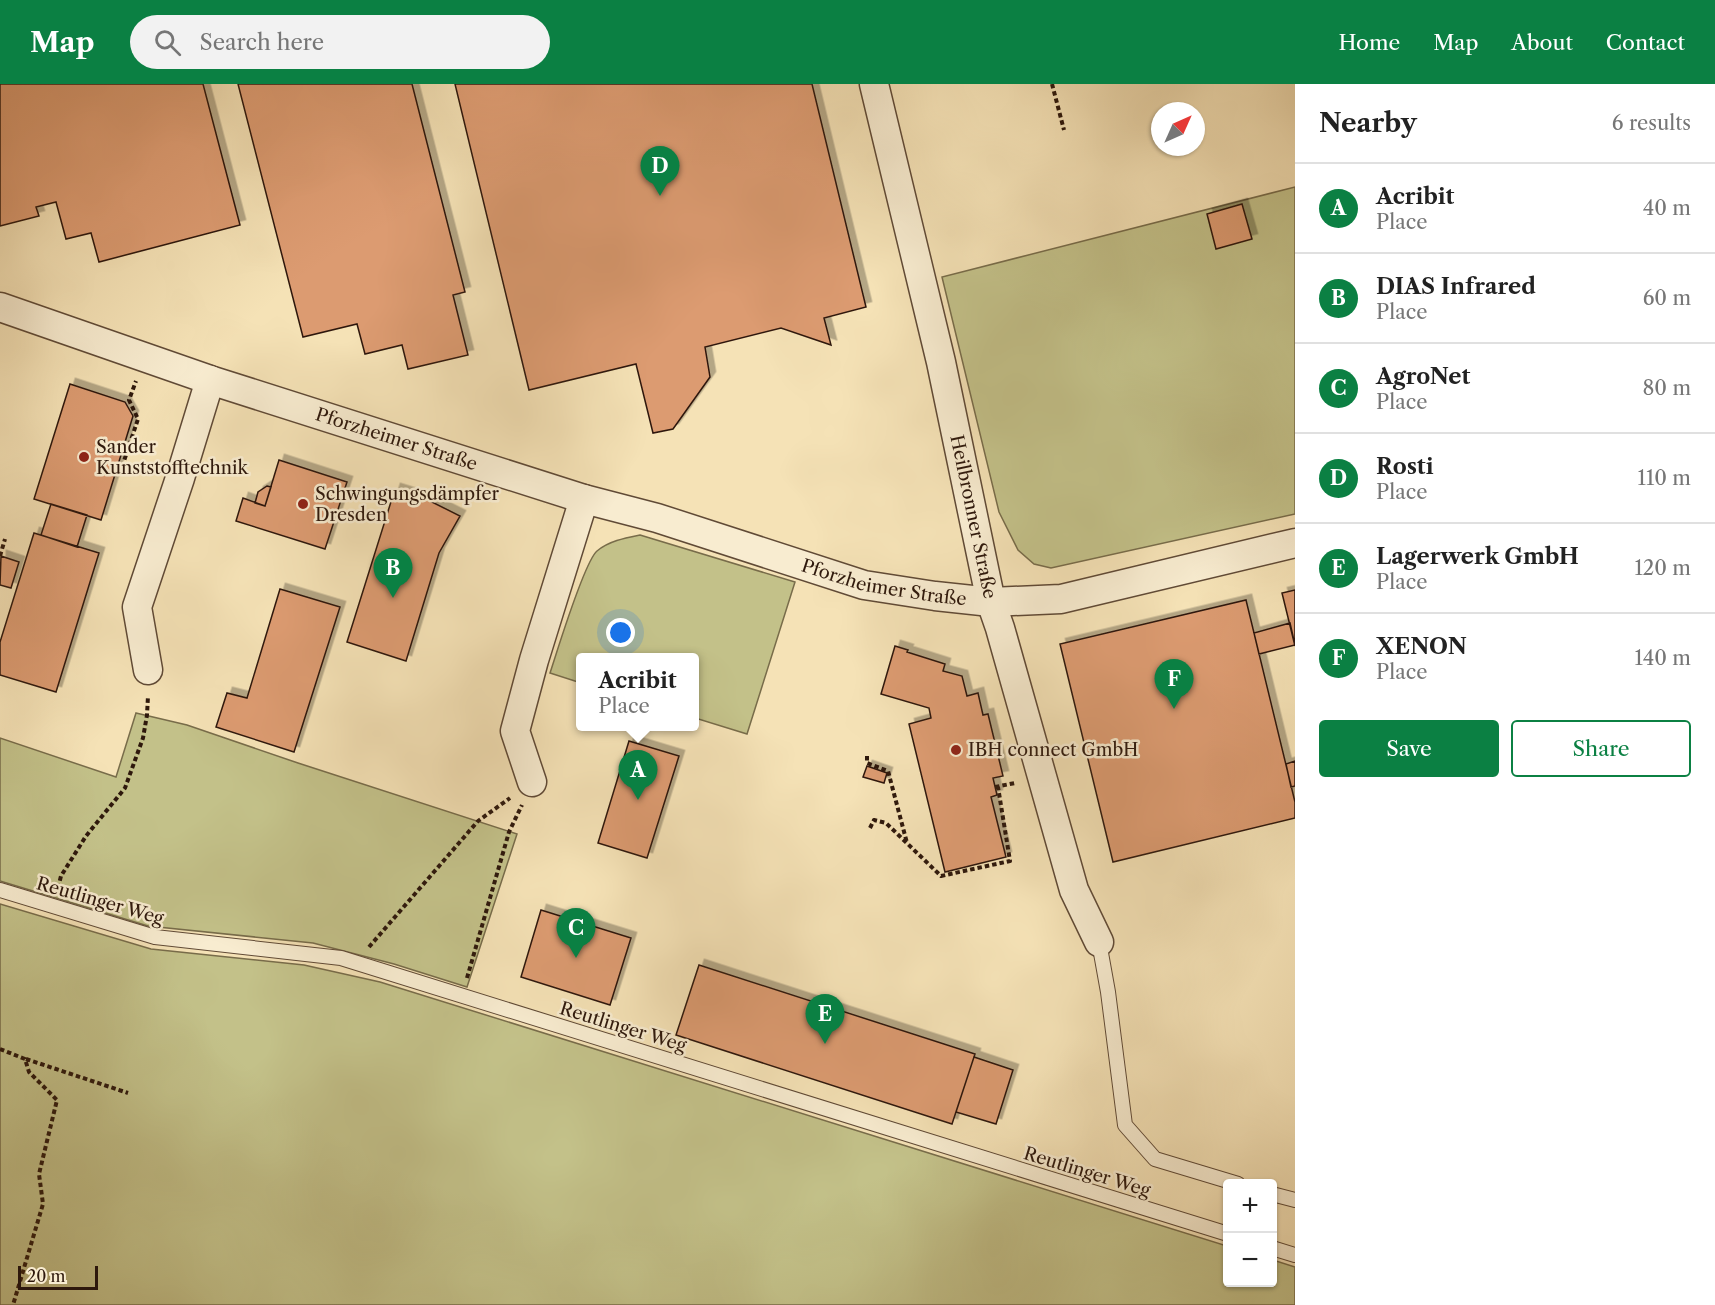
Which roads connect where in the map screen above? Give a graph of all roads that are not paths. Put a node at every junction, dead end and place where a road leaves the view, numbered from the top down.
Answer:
1 (874, 84) edge
2 (0, 307) edge
3 (210, 380) junction
4 (584, 499) junction
5 (1295, 543) edge
6 (991, 602) junction
7 (148, 670) road end
8 (532, 782) road end
9 (0, 890) edge
10 (1099, 942) joint
11 (1223, 1179) edge
12 (1277, 1195) edge
13 (1295, 1200) edge
14 (1224, 1233) edge
15 (1277, 1250) edge
16 (1295, 1256) edge

1 - 6 street, Heilbronner Straße
2 - 3 street, Pforzheimer Straße
3 - 4 street, Pforzheimer Straße
3 - 7 street
4 - 6 street, Pforzheimer Straße
4 - 8 street
5 - 6 street, Pforzheimer Straße
6 - 10 street, Heilbronner Straße
9 - 14 lane, Reutlinger Weg
10 - 11 lane
12 - 13 lane
15 - 16 lane

